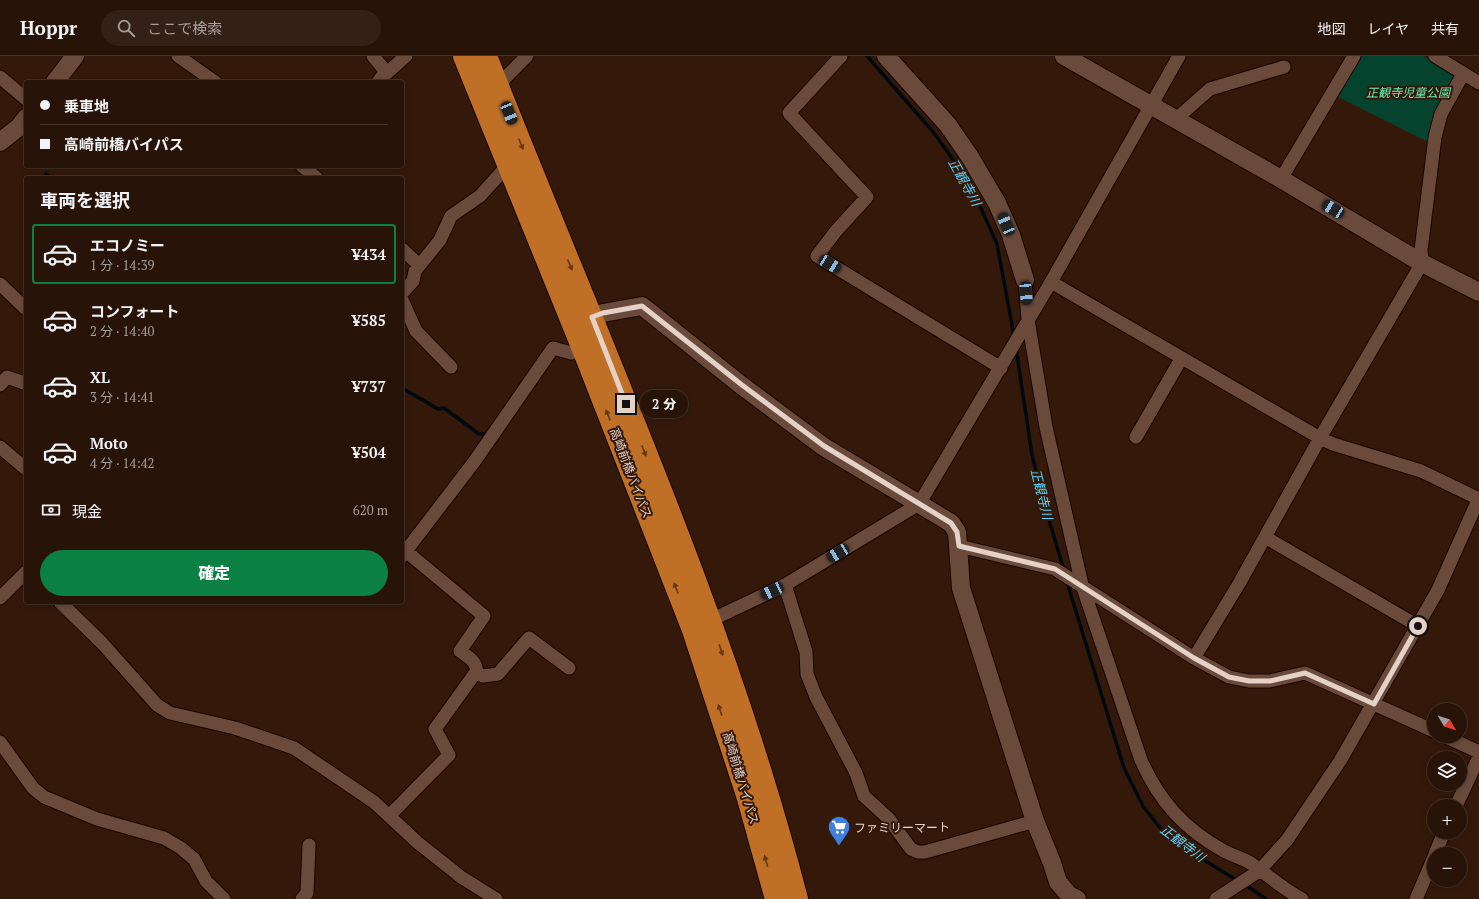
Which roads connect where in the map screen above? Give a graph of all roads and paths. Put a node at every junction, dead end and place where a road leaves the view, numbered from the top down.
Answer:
1 (75, 56) edge
2 (178, 56) edge
3 (373, 56) edge
4 (406, 56) edge
5 (464, 56) edge
6 (486, 56) edge
7 (527, 56) edge
8 (841, 56) edge
9 (886, 56) edge
10 (1064, 56) edge
11 (1179, 56) edge
12 (1354, 56) edge
13 (1435, 56) edge
14 (1284, 67) dead end
15 (386, 71) junction
16 (1463, 74) junction
17 (0, 77) edge
18 (57, 80) edge
19 (212, 80) edge
20 (379, 80) edge
21 (1479, 83) edge
22 (498, 85) junction
23 (24, 97) edge
24 (1152, 106) junction
25 (1176, 119) junction
26 (24, 121) edge
27 (0, 142) edge
28 (508, 165) junction
29 (1281, 179) junction
30 (404, 251) edge
31 (1422, 263) junction
32 (419, 265) junction
33 (1025, 280) junction
34 (1051, 282) junction
35 (0, 284) edge
36 (404, 291) edge
37 (1479, 292) edge
38 (1042, 297) junction
39 (404, 304) edge
40 (24, 307) edge
41 (592, 317) junction
42 (1028, 320) junction
43 (582, 348) junction
44 (1181, 359) junction
45 (451, 367) dead end
46 (1001, 368) junction
47 (24, 383) edge
48 (0, 385) edge
49 (1136, 437) dead end
50 (1320, 438) junction
51 (0, 448) edge
52 (24, 466) edge
53 (1479, 499) edge
54 (919, 504) junction
55 (1265, 537) junction
56 (959, 546) junction
57 (404, 554) edge
58 (24, 574) edge
59 (785, 585) junction
60 (1082, 585) junction
61 (0, 598) edge
62 (62, 604) edge
63 (711, 620) junction
64 (1418, 626) junction
65 (1194, 658) junction
66 (569, 668) dead end
67 (476, 672) junction
68 (1374, 704) junction
69 (1427, 728) edge
70 (0, 742) edge
71 (1459, 743) edge
72 (1479, 752) edge
73 (1479, 757) edge
74 (1459, 799) edge
75 (389, 816) junction
76 (1035, 821) junction
77 (309, 845) dead end
78 (1259, 871) junction
79 (1427, 874) edge
80 (224, 899) edge
81 (302, 899) edge
82 (496, 899) edge
83 (776, 899) edge
84 (797, 899) edge
85 (1077, 899) edge
86 (1216, 899) edge
87 (1302, 899) edge
88 (1416, 899) edge

1 - 18 street
2 - 19 street
3 - 15 street
4 - 15 street
5 - 28 highway, 高崎前橋バイパス
6 - 22 highway, 高崎前橋バイパス
7 - 22 street
8 - 46 street
9 - 33 street
10 - 24 street
11 - 24 street
12 - 29 street
13 - 16 street
14 - 25 street
15 - 20 street
16 - 21 street
16 - 31 street
17 - 23 street
22 -> 41 highway, 高崎前橋バイパス
24 - 25 street
24 - 34 street
25 - 29 street
26 - 27 street
28 - 32 street
28 - 43 highway, 高崎前橋バイパス
29 - 31 street
30 - 32 street
31 - 37 street
31 - 50 street
32 - 36 street
33 - 38 street
33 - 42 street
34 - 38 street
34 - 44 street
35 - 40 street
38 - 42 street
39 - 45 street
41 - 54 street
41 -> 63 highway, 高崎前橋バイパス
42 - 46 street
42 - 60 street
43 - 57 street
83 -> 43 highway, 高崎前橋バイパス
44 - 49 street
44 - 50 street
46 - 54 street
47 - 48 street
50 - 53 street
50 - 55 street
51 - 52 street
53 - 64 street
54 - 56 street
54 - 59 street
55 - 64 street
55 - 65 street
56 - 60 street
56 - 76 street
57 - 67 street
58 - 61 street
59 - 63 street
59 - 76 street
60 - 65 street
60 - 78 street
62 - 75 street
63 -> 84 highway, 高崎前橋バイパス
64 - 68 street
65 - 68 street
66 - 67 street
67 - 75 street
68 - 69 street
68 - 78 street
70 - 80 street
71 - 72 street
73 - 74 street
75 - 82 street
76 - 85 street
77 - 81 street
78 - 86 street
78 - 87 street
79 - 88 street

